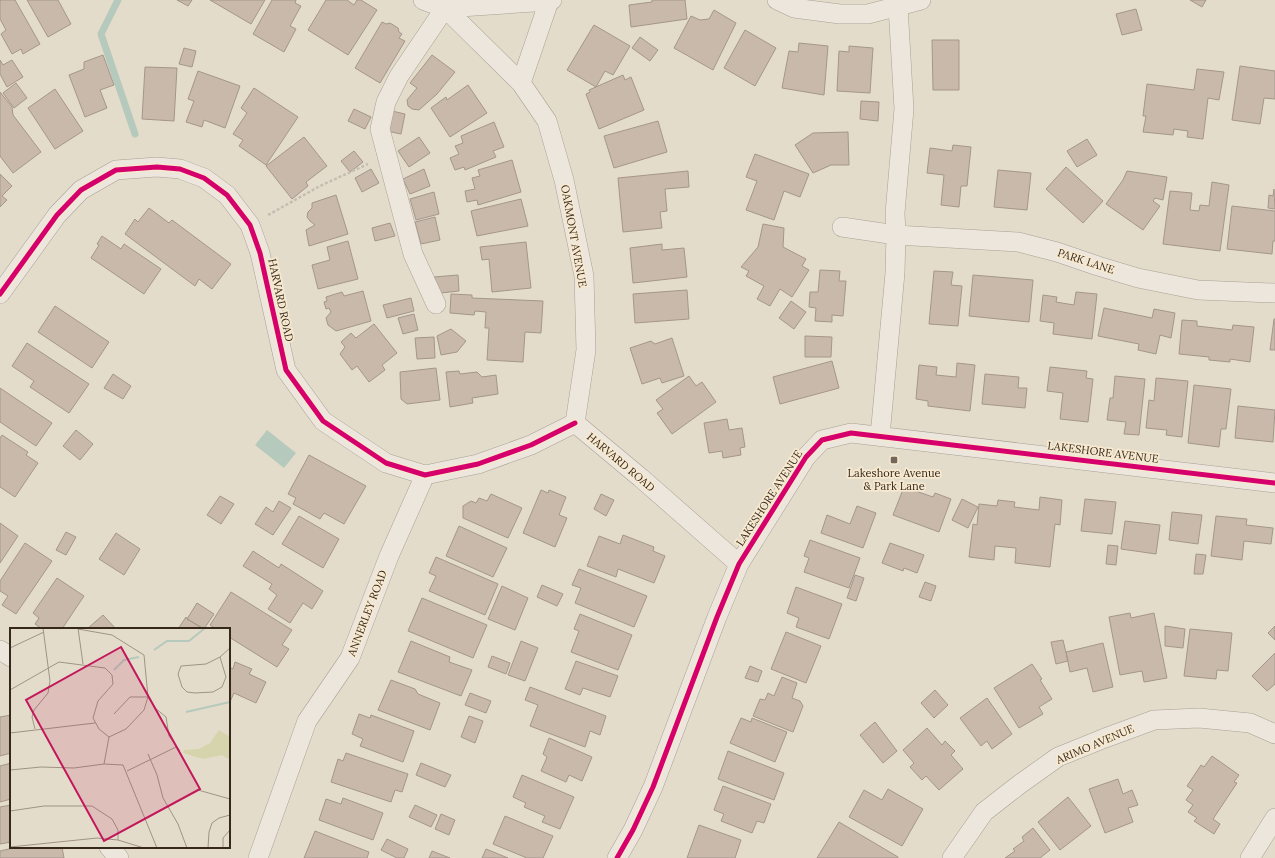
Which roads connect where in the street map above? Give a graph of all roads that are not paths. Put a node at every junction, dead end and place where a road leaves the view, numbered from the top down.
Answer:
1 (423, 0) edge
2 (777, 0) edge
3 (921, 0) edge
4 (550, 1) edge
5 (898, 6) junction
6 (445, 8) junction
7 (521, 83) junction
8 (842, 227) dead end
9 (896, 235) junction
10 (1275, 293) edge
11 (0, 294) edge
12 (436, 304) dead end
13 (575, 423) junction
14 (880, 436) junction
15 (426, 475) junction
16 (1275, 483) edge
17 (739, 564) junction
18 (0, 650) edge
19 (10, 656) edge
20 (1275, 734) edge
21 (1275, 818) edge
22 (110, 848) edge
23 (119, 858) edge
24 (258, 858) edge
25 (617, 858) edge
26 (952, 858) edge
27 (1250, 858) edge

1 - 6 street, OAKMONT AVENUE
2 - 5 street
3 - 5 street
4 - 6 street
4 - 7 street
5 - 9 street
6 - 7 street, OAKMONT AVENUE
6 - 12 street
7 - 13 street, OAKMONT AVENUE
8 - 9 street, PARK LANE
9 - 10 street, PARK LANE
9 - 14 street
11 - 15 street, HARVARD ROAD
13 - 15 street, HARVARD ROAD
13 - 17 street, HARVARD ROAD
14 - 16 street, LAKESHORE AVENUE
14 - 17 street, LAKESHORE AVENUE
15 - 24 street, ANNERLEY ROAD
17 - 25 street, LAKESHORE AVENUE
18 - 19 street
20 - 26 street, ARIMO AVENUE
21 - 27 street
22 - 23 street

